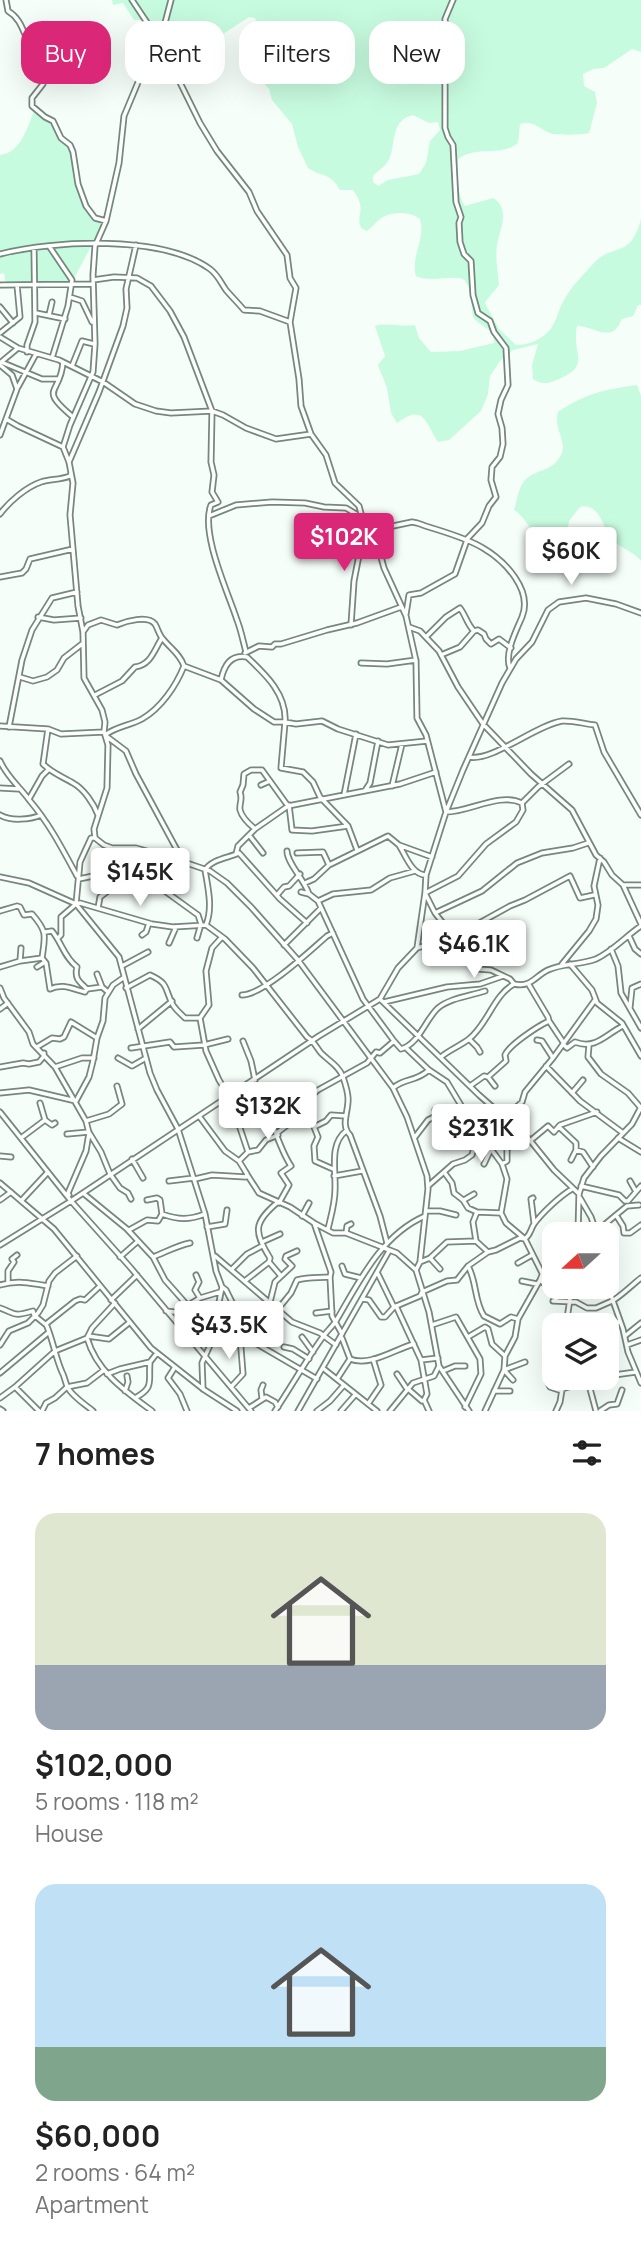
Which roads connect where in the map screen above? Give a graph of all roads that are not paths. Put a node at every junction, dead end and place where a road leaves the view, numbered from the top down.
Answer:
1 (6, 0) edge
2 (132, 0) edge
3 (171, 0) edge
4 (453, 0) edge
5 (146, 21) edge
6 (166, 21) edge
7 (137, 84) edge
8 (182, 84) edge
9 (106, 221) junction
10 (97, 242) junction
11 (136, 245) junction
12 (49, 246) junction
13 (34, 248) junction
14 (0, 254) edge
15 (129, 278) junction
16 (93, 282) junction
17 (1, 285) edge
18 (18, 285) junction
19 (35, 286) junction
20 (72, 286) junction
21 (70, 297) junction
22 (52, 302) dead end
23 (0, 307) edge
24 (36, 313) junction
25 (49, 315) junction
26 (65, 318) junction
27 (290, 322) junction
28 (13, 323) junction
29 (93, 325) junction
30 (0, 335) edge
31 (95, 344) junction
32 (18, 348) junction
33 (27, 352) junction
34 (36, 354) junction
35 (52, 358) junction
36 (63, 362) junction
37 (0, 363) edge
38 (72, 366) junction
39 (24, 373) junction
40 (91, 376) junction
41 (58, 379) junction
42 (103, 382) junction
43 (17, 389) junction
44 (212, 411) junction
45 (73, 418) junction
46 (4, 421) edge
47 (311, 434) junction
48 (0, 435) edge
49 (63, 447) junction
50 (69, 462) junction
51 (71, 472) junction
52 (0, 514) edge
53 (209, 516) junction
54 (361, 517) junction
55 (365, 524) junction
56 (466, 540) junction
57 (73, 549) junction
58 (0, 577) edge
59 (77, 592) junction
60 (401, 607) junction
61 (641, 613) edge
62 (406, 616) junction
63 (38, 617) junction
64 (81, 618) junction
65 (351, 625) junction
66 (409, 627) junction
67 (474, 631) junction
68 (83, 632) junction
69 (426, 637) junction
70 (162, 638) junction
71 (82, 645) junction
72 (512, 649) junction
73 (246, 652) junction
74 (441, 655) junction
75 (234, 657) junction
76 (416, 660) junction
77 (361, 663) dead end
78 (184, 666) junction
79 (510, 668) junction
80 (20, 677) junction
81 (221, 680) junction
82 (94, 695) junction
83 (285, 722) junction
84 (483, 724) junction
85 (0, 726) edge
86 (9, 727) junction
87 (48, 729) junction
88 (104, 733) junction
89 (356, 734) junction
90 (378, 741) junction
91 (427, 741) junction
92 (402, 744) junction
93 (506, 747) junction
94 (469, 757) junction
95 (0, 761) edge
96 (569, 764) dead end
97 (49, 769) junction
98 (437, 772) junction
99 (270, 781) junction
100 (544, 784) junction
101 (261, 785) dead end
102 (392, 786) junction
103 (0, 788) edge
104 (19, 789) junction
105 (365, 791) junction
106 (344, 795) junction
107 (29, 799) junction
108 (323, 800) junction
109 (522, 803) junction
110 (289, 806) junction
111 (446, 812) junction
112 (41, 815) junction
113 (641, 815) edge
114 (0, 816) edge
115 (99, 816) junction
116 (348, 826) junction
117 (255, 830) junction
118 (249, 835) junction
119 (95, 838) junction
120 (589, 843) junction
121 (399, 845) junction
122 (357, 850) junction
123 (287, 851) dead end
124 (263, 853) dead end
125 (297, 853) dead end
126 (236, 854) junction
127 (432, 857) junction
128 (600, 858) junction
129 (183, 862) junction
130 (329, 865) junction
131 (205, 870) junction
132 (415, 871) junction
133 (300, 874) junction
134 (426, 875) junction
135 (93, 876) dead end
136 (0, 877) edge
137 (78, 878) junction
138 (305, 883) junction
139 (623, 885) junction
140 (641, 885) edge
141 (301, 892) dead end
142 (425, 892) junction
143 (309, 894) junction
144 (277, 895) junction
145 (594, 895) junction
146 (318, 901) junction
147 (76, 904) junction
148 (98, 908) junction
149 (321, 908) junction
150 (0, 911) edge
151 (435, 914) junction
152 (149, 923) junction
153 (307, 923) junction
154 (204, 925) junction
155 (641, 925) edge
156 (176, 927) junction
157 (45, 932) junction
158 (333, 933) junction
159 (142, 935) dead end
160 (629, 936) junction
161 (222, 937) junction
162 (454, 937) junction
163 (58, 938) junction
164 (197, 938) dead end
165 (169, 943) dead end
166 (284, 945) junction
167 (21, 948) dead end
168 (417, 948) junction
169 (611, 949) junction
170 (148, 951) dead end
171 (641, 954) edge
172 (44, 960) junction
173 (298, 960) junction
174 (20, 961) junction
175 (562, 964) junction
176 (570, 964) junction
177 (122, 966) junction
178 (0, 967) edge
179 (37, 967) dead end
180 (97, 974) dead end
181 (503, 976) junction
182 (122, 978) junction
183 (267, 984) junction
184 (514, 984) junction
185 (641, 984) edge
186 (529, 985) junction
187 (102, 987) junction
188 (126, 988) junction
189 (0, 989) edge
190 (87, 989) junction
191 (485, 991) dead end
192 (109, 993) junction
193 (242, 995) dead end
194 (595, 1000) junction
195 (172, 1001) junction
196 (382, 1001) junction
197 (8, 1003) junction
198 (368, 1007) junction
199 (630, 1007) junction
200 (0, 1009) edge
201 (66, 1018) dead end
202 (200, 1018) junction
203 (549, 1021) junction
204 (343, 1022) junction
205 (71, 1023) junction
206 (623, 1026) junction
207 (641, 1028) edge
208 (138, 1029) junction
209 (418, 1037) junction
210 (97, 1038) junction
211 (228, 1039) dead end
212 (469, 1039) junction
213 (312, 1040) junction
214 (537, 1040) dead end
215 (243, 1041) dead end
216 (394, 1041) junction
217 (563, 1043) junction
218 (204, 1045) junction
219 (589, 1045) junction
220 (144, 1046) junction
221 (37, 1047) junction
222 (131, 1048) dead end
223 (406, 1048) junction
224 (480, 1052) dead end
225 (44, 1053) junction
226 (641, 1056) edge
227 (441, 1057) junction
228 (94, 1058) junction
229 (118, 1058) dead end
230 (146, 1058) junction
231 (553, 1058) junction
232 (370, 1059) junction
233 (546, 1066) junction
234 (0, 1067) edge
235 (55, 1067) junction
236 (429, 1070) junction
237 (343, 1076) junction
238 (488, 1077) junction
239 (583, 1080) dead end
240 (254, 1081) junction
241 (117, 1086) dead end
242 (470, 1086) junction
243 (495, 1086) dead end
244 (393, 1088) junction
245 (0, 1093) edge
246 (572, 1093) junction
247 (231, 1096) junction
248 (76, 1101) junction
249 (40, 1103) dead end
250 (641, 1108) edge
251 (435, 1110) dead end
252 (498, 1110) junction
253 (0, 1112) edge
254 (597, 1112) junction
255 (199, 1116) junction
256 (346, 1116) junction
257 (505, 1117) junction
258 (45, 1121) junction
259 (86, 1121) junction
260 (55, 1124) dead end
261 (559, 1127) junction
262 (178, 1129) junction
263 (346, 1131) junction
264 (89, 1133) junction
265 (623, 1133) junction
266 (67, 1134) dead end
267 (278, 1134) junction
268 (415, 1137) junction
269 (477, 1137) junction
270 (21, 1138) junction
271 (618, 1138) junction
272 (530, 1141) junction
273 (510, 1146) dead end
274 (491, 1149) junction
275 (576, 1150) junction
276 (248, 1152) junction
277 (641, 1152) edge
278 (0, 1156) edge
279 (11, 1157) dead end
280 (132, 1159) junction
281 (571, 1160) dead end
282 (239, 1161) junction
283 (484, 1164) dead end
284 (502, 1164) junction
285 (594, 1167) junction
286 (333, 1168) junction
287 (362, 1171) junction
288 (48, 1172) junction
289 (444, 1172) junction
290 (110, 1174) junction
291 (334, 1176) junction
292 (246, 1177) junction
293 (143, 1178) dead end
294 (194, 1178) junction
295 (169, 1181) dead end
296 (630, 1181) dead end
297 (0, 1183) edge
298 (428, 1186) junction
299 (581, 1186) junction
300 (641, 1186) edge
301 (572, 1189) junction
302 (11, 1192) junction
303 (634, 1192) junction
304 (83, 1193) junction
305 (474, 1194) dead end
306 (579, 1196) junction
307 (533, 1198) dead end
308 (131, 1199) dead end
309 (0, 1200) edge
310 (147, 1200) dead end
311 (463, 1200) junction
312 (21, 1201) junction
313 (71, 1201) junction
314 (279, 1202) junction
315 (309, 1203) dead end
316 (627, 1203) junction
317 (639, 1205) edge
318 (227, 1210) dead end
319 (477, 1212) junction
320 (501, 1213) junction
321 (162, 1214) junction
322 (205, 1214) junction
323 (426, 1214) junction
324 (456, 1215) dead end
325 (616, 1215) junction
326 (302, 1216) junction
327 (43, 1217) junction
328 (578, 1222) edge
329 (592, 1222) edge
330 (608, 1222) edge
331 (314, 1223) junction
332 (534, 1223) junction
333 (351, 1224) dead end
334 (641, 1225) edge
335 (207, 1227) junction
336 (128, 1230) junction
337 (328, 1230) junction
338 (346, 1233) junction
339 (280, 1234) dead end
340 (525, 1239) junction
341 (138, 1241) junction
342 (476, 1241) junction
343 (190, 1243) dead end
344 (387, 1243) junction
345 (262, 1244) junction
346 (0, 1245) edge
347 (383, 1249) junction
348 (297, 1251) dead end
349 (389, 1251) junction
350 (488, 1252) junction
351 (17, 1255) dead end
352 (213, 1255) junction
353 (532, 1255) junction
354 (77, 1256) junction
355 (120, 1257) junction
356 (153, 1257) junction
357 (430, 1258) junction
358 (269, 1262) junction
359 (419, 1262) junction
360 (518, 1263) dead end
361 (342, 1266) dead end
362 (468, 1266) junction
363 (232, 1269) junction
364 (440, 1269) dead end
365 (416, 1270) junction
366 (542, 1273) joint
367 (378, 1274) junction
368 (137, 1275) junction
369 (197, 1275) dead end
370 (281, 1276) junction
371 (330, 1277) junction
372 (361, 1278) junction
373 (641, 1278) edge
374 (245, 1280) junction
375 (522, 1281) dead end
376 (8, 1282) junction
377 (538, 1282) junction
378 (0, 1285) edge
379 (48, 1286) junction
380 (100, 1286) junction
381 (221, 1290) junction
382 (422, 1292) junction
383 (200, 1298) junction
384 (363, 1299) junction
385 (113, 1301) junction
386 (569, 1301) junction
387 (612, 1301) junction
388 (271, 1303) junction
389 (187, 1306) junction
390 (395, 1307) junction
391 (0, 1308) edge
392 (278, 1309) junction
393 (166, 1311) junction
394 (332, 1311) junction
395 (316, 1313) dead end
396 (568, 1313) edge
397 (191, 1314) junction
398 (34, 1315) junction
399 (518, 1319) junction
400 (335, 1321) junction
401 (620, 1321) joint
402 (130, 1322) junction
403 (641, 1322) edge
404 (46, 1324) junction
405 (432, 1325) junction
406 (215, 1326) junction
407 (49, 1332) junction
408 (238, 1335) junction
409 (342, 1336) junction
410 (625, 1336) junction
411 (87, 1337) junction
412 (302, 1337) dead end
413 (323, 1337) junction
414 (468, 1337) junction
415 (641, 1339) edge
416 (414, 1343) junction
417 (257, 1344) junction
418 (0, 1345) edge
419 (337, 1345) junction
420 (627, 1345) junction
421 (284, 1347) dead end
422 (55, 1350) junction
423 (313, 1352) junction
424 (157, 1353) junction
425 (204, 1356) junction
426 (505, 1356) junction
427 (438, 1358) junction
428 (309, 1359) junction
429 (350, 1359) junction
430 (373, 1359) junction
431 (421, 1360) junction
432 (150, 1362) junction
433 (525, 1362) dead end
434 (465, 1366) dead end
435 (175, 1367) junction
436 (324, 1369) junction
437 (441, 1369) junction
438 (301, 1370) junction
439 (504, 1370) junction
440 (105, 1372) junction
441 (0, 1373) edge
442 (397, 1374) dead end
443 (638, 1374) edge
444 (619, 1375) edge
445 (127, 1376) dead end
446 (317, 1379) junction
447 (337, 1379) junction
448 (424, 1380) junction
449 (513, 1380) dead end
450 (641, 1383) edge
451 (263, 1385) dead end
452 (344, 1385) junction
453 (15, 1387) junction
454 (67, 1387) junction
455 (231, 1387) junction
456 (407, 1388) junction
457 (203, 1389) junction
458 (562, 1390) edge
459 (591, 1390) edge
460 (622, 1390) dead end
461 (125, 1391) junction
462 (494, 1391) junction
463 (510, 1391) dead end
464 (355, 1395) junction
465 (0, 1398) edge
466 (135, 1398) junction
467 (262, 1398) junction
468 (424, 1400) junction
469 (144, 1405) junction
470 (369, 1405) junction
471 (465, 1407) junction
472 (250, 1409) edge
473 (276, 1409) edge
474 (40, 1411) edge
475 (93, 1411) edge
476 (142, 1411) edge
477 (152, 1411) edge
478 (187, 1411) edge
479 (237, 1411) edge
480 (298, 1411) edge
481 (317, 1411) edge
482 (341, 1411) edge
483 (367, 1411) edge
484 (377, 1411) edge
485 (390, 1411) edge
486 (429, 1411) edge
487 (469, 1411) edge
488 (485, 1411) edge
489 (556, 1411) edge
490 (598, 1411) edge

1 - 9 street
2 - 5 street
3 - 6 street
4 - 56 street
7 - 9 street
8 - 27 street
9 - 10 street
10 - 11 street
10 - 12 street
10 - 16 street
11 - 15 street
11 - 27 street
12 - 13 street
12 - 20 street
13 - 14 street
13 - 19 street
15 - 16 street
15 - 42 street
15 - 44 street
16 - 20 street
16 - 29 street
17 - 18 street
18 - 19 street
18 - 28 street
19 - 20 street
19 - 24 street
20 - 21 street
21 - 26 street
21 - 29 street
22 - 25 street
23 - 28 street
24 - 25 street
24 - 33 street
25 - 26 street
26 - 35 street
27 - 47 street
28 - 30 street
29 - 31 street
30 - 32 street
31 - 38 street
31 - 40 street
32 - 33 street
32 - 37 street
33 - 34 street
34 - 35 street
34 - 39 street
35 - 36 street
36 - 38 street
36 - 41 street
37 - 39 street
37 - 43 street
38 - 40 street
39 - 41 street
39 - 43 street
40 - 42 street
40 - 45 street
41 - 45 street
42 - 44 street
42 - 50 street
43 - 46 street
44 - 47 street
44 - 53 street
45 - 49 street
46 - 48 street
46 - 49 street
47 - 54 street
49 - 50 street
50 - 51 street
51 - 52 street
51 - 57 street
53 - 54 street
53 - 73 street
54 - 55 street
55 - 56 street
55 - 60 street
55 - 65 street
56 - 62 street
56 - 72 street
57 - 58 street
57 - 59 street
59 - 63 street
59 - 64 street
60 - 62 street
60 - 65 street
61 - 79 street
62 - 66 street
63 - 64 street
63 - 80 street
64 - 68 street
65 - 73 street
66 - 69 street
66 - 76 street
67 - 69 street
67 - 72 street
67 - 74 street
68 - 70 street
68 - 71 street
69 - 74 street
70 - 78 street
70 - 82 street
71 - 80 street
71 - 82 street
72 - 79 street
73 - 75 street
74 - 84 street
75 - 81 street
75 - 83 street
76 - 77 street
76 - 91 street
78 - 81 street
78 - 88 street
79 - 84 street
80 - 86 street
81 - 83 street
82 - 88 street
83 - 89 street
83 - 108 street
84 - 93 street
84 - 94 street
85 - 86 street
86 - 87 street
87 - 88 street
87 - 97 street
88 - 115 street
88 - 129 street
89 - 90 street
89 - 106 street
90 - 92 street
90 - 105 street
91 - 92 street
91 - 98 street
92 - 102 street
93 - 94 street
93 - 100 street
93 - 113 street
94 - 111 street
95 - 104 street
96 - 100 street
97 - 107 street
97 - 115 street
98 - 102 street
98 - 111 street
99 - 101 street
99 - 110 street
99 - 117 street
100 - 109 street
100 - 120 street
102 - 105 street
103 - 104 street
104 - 107 street
105 - 106 street
106 - 108 street
107 - 112 street
108 - 110 street
108 - 116 street
109 - 111 street
109 - 142 street
110 - 116 street
110 - 117 street
111 - 127 street
112 - 114 street
112 - 137 street
115 - 119 street
116 - 122 street
117 - 118 street
118 - 124 street
118 - 126 street
119 - 129 street
119 - 137 street
120 - 128 street
120 - 151 street
121 - 122 street
121 - 127 street
121 - 132 street
122 - 130 street
123 - 133 street
125 - 130 street
126 - 131 street
126 - 144 street
127 - 134 street
128 - 139 street
128 - 145 street
129 - 131 street
130 - 138 street
131 - 154 street
131 - 166 street
132 - 134 street
132 - 146 street
133 - 138 street
133 - 144 street
134 - 142 street
135 - 137 street
136 - 147 street
137 - 147 street
138 - 143 street
139 - 140 street
139 - 155 street
141 - 143 street
142 - 151 street
142 - 168 street
143 - 146 street
144 - 153 street
145 - 162 street
145 - 175 street
146 - 149 street
147 - 148 street
147 - 163 street
147 - 177 street
148 - 152 street
148 - 154 street
149 - 153 street
149 - 158 street
150 - 157 street
151 - 162 street
152 - 156 street
152 - 159 street
153 - 166 street
154 - 156 street
154 - 161 street
154 - 164 street
155 - 160 street
156 - 165 street
157 - 163 street
157 - 172 street
158 - 173 street
158 - 198 street
160 - 169 street
160 - 171 street
161 - 183 street
161 - 202 street
162 - 168 street
162 - 181 street
163 - 190 street
166 - 173 street
167 - 174 street
168 - 196 street
169 - 176 street
169 - 199 street
170 - 177 street
172 - 174 street
172 - 179 street
172 - 190 street
173 - 183 street
173 - 204 street
174 - 178 street
175 - 176 street
175 - 186 street
176 - 194 street
177 - 182 street
180 - 187 street
181 - 184 street
181 - 196 street
182 - 188 street
182 - 192 street
183 - 193 street
183 - 213 street
184 - 186 street
184 - 212 street
185 - 199 street
186 - 203 street
187 - 190 street
187 - 192 street
188 - 195 street
188 - 208 street
189 - 197 street
191 - 209 street
192 - 210 street
194 - 206 street
194 - 217 street
195 - 202 street
195 - 208 street
196 - 198 street
196 - 209 street
197 - 200 street
197 - 221 street
198 - 204 street
198 - 216 street
199 - 207 street
201 - 205 street
202 - 218 street
203 - 217 street
203 - 238 street
204 - 213 street
204 - 232 street
205 - 210 street
205 - 221 street
206 - 219 street
206 - 226 street
208 - 220 street
209 - 223 street
209 - 227 street
210 - 228 street
211 - 218 street
212 - 224 street
212 - 227 street
213 - 237 street
213 - 240 street
214 - 231 street
215 - 240 street
216 - 223 street
216 - 232 street
217 - 219 street
217 - 231 street
218 - 220 street
218 - 247 street
219 - 250 street
220 - 222 street
220 - 230 street
221 - 225 street
223 - 236 street
225 - 234 street
225 - 235 street
227 - 242 street
228 - 235 street
228 - 248 street
229 - 230 street
230 - 262 street
231 - 233 street
232 - 237 street
232 - 244 street
233 - 246 street
233 - 257 street
235 - 248 street
236 - 244 street
236 - 269 street
237 - 256 street
237 - 267 street
238 - 242 street
238 - 243 street
239 - 246 street
240 - 247 street
240 - 267 street
241 - 259 street
242 - 252 street
244 - 268 street
245 - 248 street
246 - 254 street
247 - 255 street
247 - 276 street
248 - 259 street
249 - 258 street
250 - 265 street
251 - 268 street
252 - 257 street
252 - 269 street
253 - 270 street
254 - 261 street
254 - 265 street
255 - 262 street
255 - 282 street
256 - 263 street
256 - 286 street
257 - 272 street
258 - 260 street
258 - 270 street
259 - 264 street
261 - 272 street
261 - 275 street
262 - 280 street
262 - 294 street
263 - 286 street
263 - 287 street
264 - 266 street
264 - 290 street
264 - 313 street
265 - 271 street
267 - 276 street
267 - 314 street
268 - 298 street
269 - 274 street
269 - 289 street
270 - 288 street
271 - 277 street
271 - 285 street
272 - 301 street
273 - 284 street
274 - 283 street
274 - 284 street
275 - 281 street
275 - 285 street
276 - 282 street
278 - 279 street
280 - 290 street
280 - 293 street
282 - 292 street
284 - 320 street
285 - 299 street
286 - 291 street
287 - 291 street
287 - 344 street
288 - 312 street
288 - 313 street
289 - 298 street
289 - 311 street
290 - 304 street
290 - 308 street
291 - 337 street
292 - 294 street
292 - 314 street
294 - 295 street
294 - 322 street
296 - 303 street
297 - 302 street
298 - 323 street
299 - 306 street
299 - 316 street
300 - 303 street
301 - 306 street
301 - 332 street
302 - 309 street
302 - 312 street
303 - 316 street
304 - 313 street
304 - 336 street
305 - 311 street
306 - 328 street
306 - 329 street
307 - 332 street
310 - 321 street
311 - 319 street
312 - 327 street
313 - 327 street
313 - 355 street
314 - 326 street
314 - 345 street
315 - 326 street
316 - 317 street
316 - 325 street
318 - 335 street
319 - 320 street
319 - 342 street
320 - 340 street
321 - 322 street
321 - 336 street
322 - 335 street
323 - 324 street
323 - 344 street
323 - 359 street
325 - 330 street
325 - 334 street
326 - 331 street
327 - 346 street
327 - 354 street
331 - 337 street
331 - 371 street
332 - 340 street
333 - 338 street
335 - 352 street
336 - 341 street
337 - 338 street
338 - 347 street
339 - 345 street
340 - 350 street
340 - 353 street
341 - 355 street
341 - 356 street
342 - 350 street
342 - 357 street
343 - 356 street
344 - 347 street
345 - 358 street
345 - 363 street
347 - 349 street
347 - 372 street
348 - 370 street
349 - 365 street
349 - 367 street
350 - 362 street
351 - 376 street
352 - 363 street
352 - 381 street
353 - 360 street
353 - 366 street
354 - 379 street
354 - 380 street
355 - 368 street
356 - 389 street
357 - 359 street
357 - 364 street
358 - 370 street
358 - 374 street
359 - 365 street
361 - 372 street
362 - 382 street
362 - 399 street
363 - 374 street
365 - 382 street
366 - 377 street
367 - 384 street
367 - 390 street
368 - 385 street
368 - 393 street
369 - 383 street
370 - 388 street
371 - 392 street
371 - 394 street
372 - 400 street
373 - 387 street
374 - 388 street
375 - 377 street
376 - 378 street
376 - 379 street
377 - 386 street
377 - 399 street
379 - 398 street
380 - 385 street
380 - 404 street
381 - 383 street
381 - 406 street
381 - 408 street
382 - 390 street
382 - 405 street
383 - 389 street
384 - 390 street
384 - 409 street
385 - 402 street
385 - 411 street
386 - 387 street
386 - 396 street
387 - 401 street
388 - 392 street
388 - 417 street
389 - 397 street
390 - 416 street
391 - 398 street
392 - 413 street
393 - 397 street
393 - 425 street
394 - 395 street
394 - 400 street
397 - 406 street
398 - 404 street
398 - 418 street
399 - 426 street
400 - 409 street
400 - 413 street
401 - 410 street
402 - 411 street
402 - 424 street
403 - 410 street
404 - 407 street
405 - 414 street
405 - 427 street
406 - 408 street
406 - 425 street
407 - 422 street
407 - 441 street
408 - 417 street
408 - 455 street
409 - 419 street
409 - 429 street
410 - 420 street
411 - 422 street
411 - 440 street
412 - 423 street
413 - 419 street
413 - 423 street
414 - 426 street
414 - 471 street
415 - 420 street
416 - 430 street
416 - 431 street
417 - 438 street
419 - 436 street
420 - 443 street
421 - 428 street
422 - 453 street
422 - 454 street
423 - 428 street
424 - 432 street
424 - 435 street
425 - 455 street
425 - 457 street
426 - 439 street
427 - 431 street
427 - 437 street
428 - 438 street
429 - 430 street
429 - 447 street
430 - 470 street
431 - 448 street
432 - 440 street
432 - 466 street
433 - 439 street
434 - 437 street
435 - 457 street
435 - 478 street
436 - 446 street
436 - 447 street
437 - 448 street
437 - 471 street
438 - 446 street
438 - 473 street
439 - 449 street
439 - 462 street
440 - 454 street
440 - 461 street
442 - 456 street
443 - 444 street
443 - 450 street
445 - 461 street
446 - 480 street
447 - 452 street
448 - 456 street
448 - 468 street
451 - 467 street
452 - 464 street
452 - 481 street
453 - 465 street
453 - 474 street
454 - 474 street
454 - 475 street
455 - 472 street
456 - 468 street
456 - 485 street
457 - 479 street
458 - 489 street
459 - 490 street
460 - 490 street
461 - 466 street
462 - 463 street
462 - 488 street
464 - 470 street
464 - 482 street
466 - 469 street
467 - 472 street
467 - 473 street
468 - 486 street
469 - 476 street
469 - 477 street
470 - 483 street
470 - 484 street
471 - 487 street

